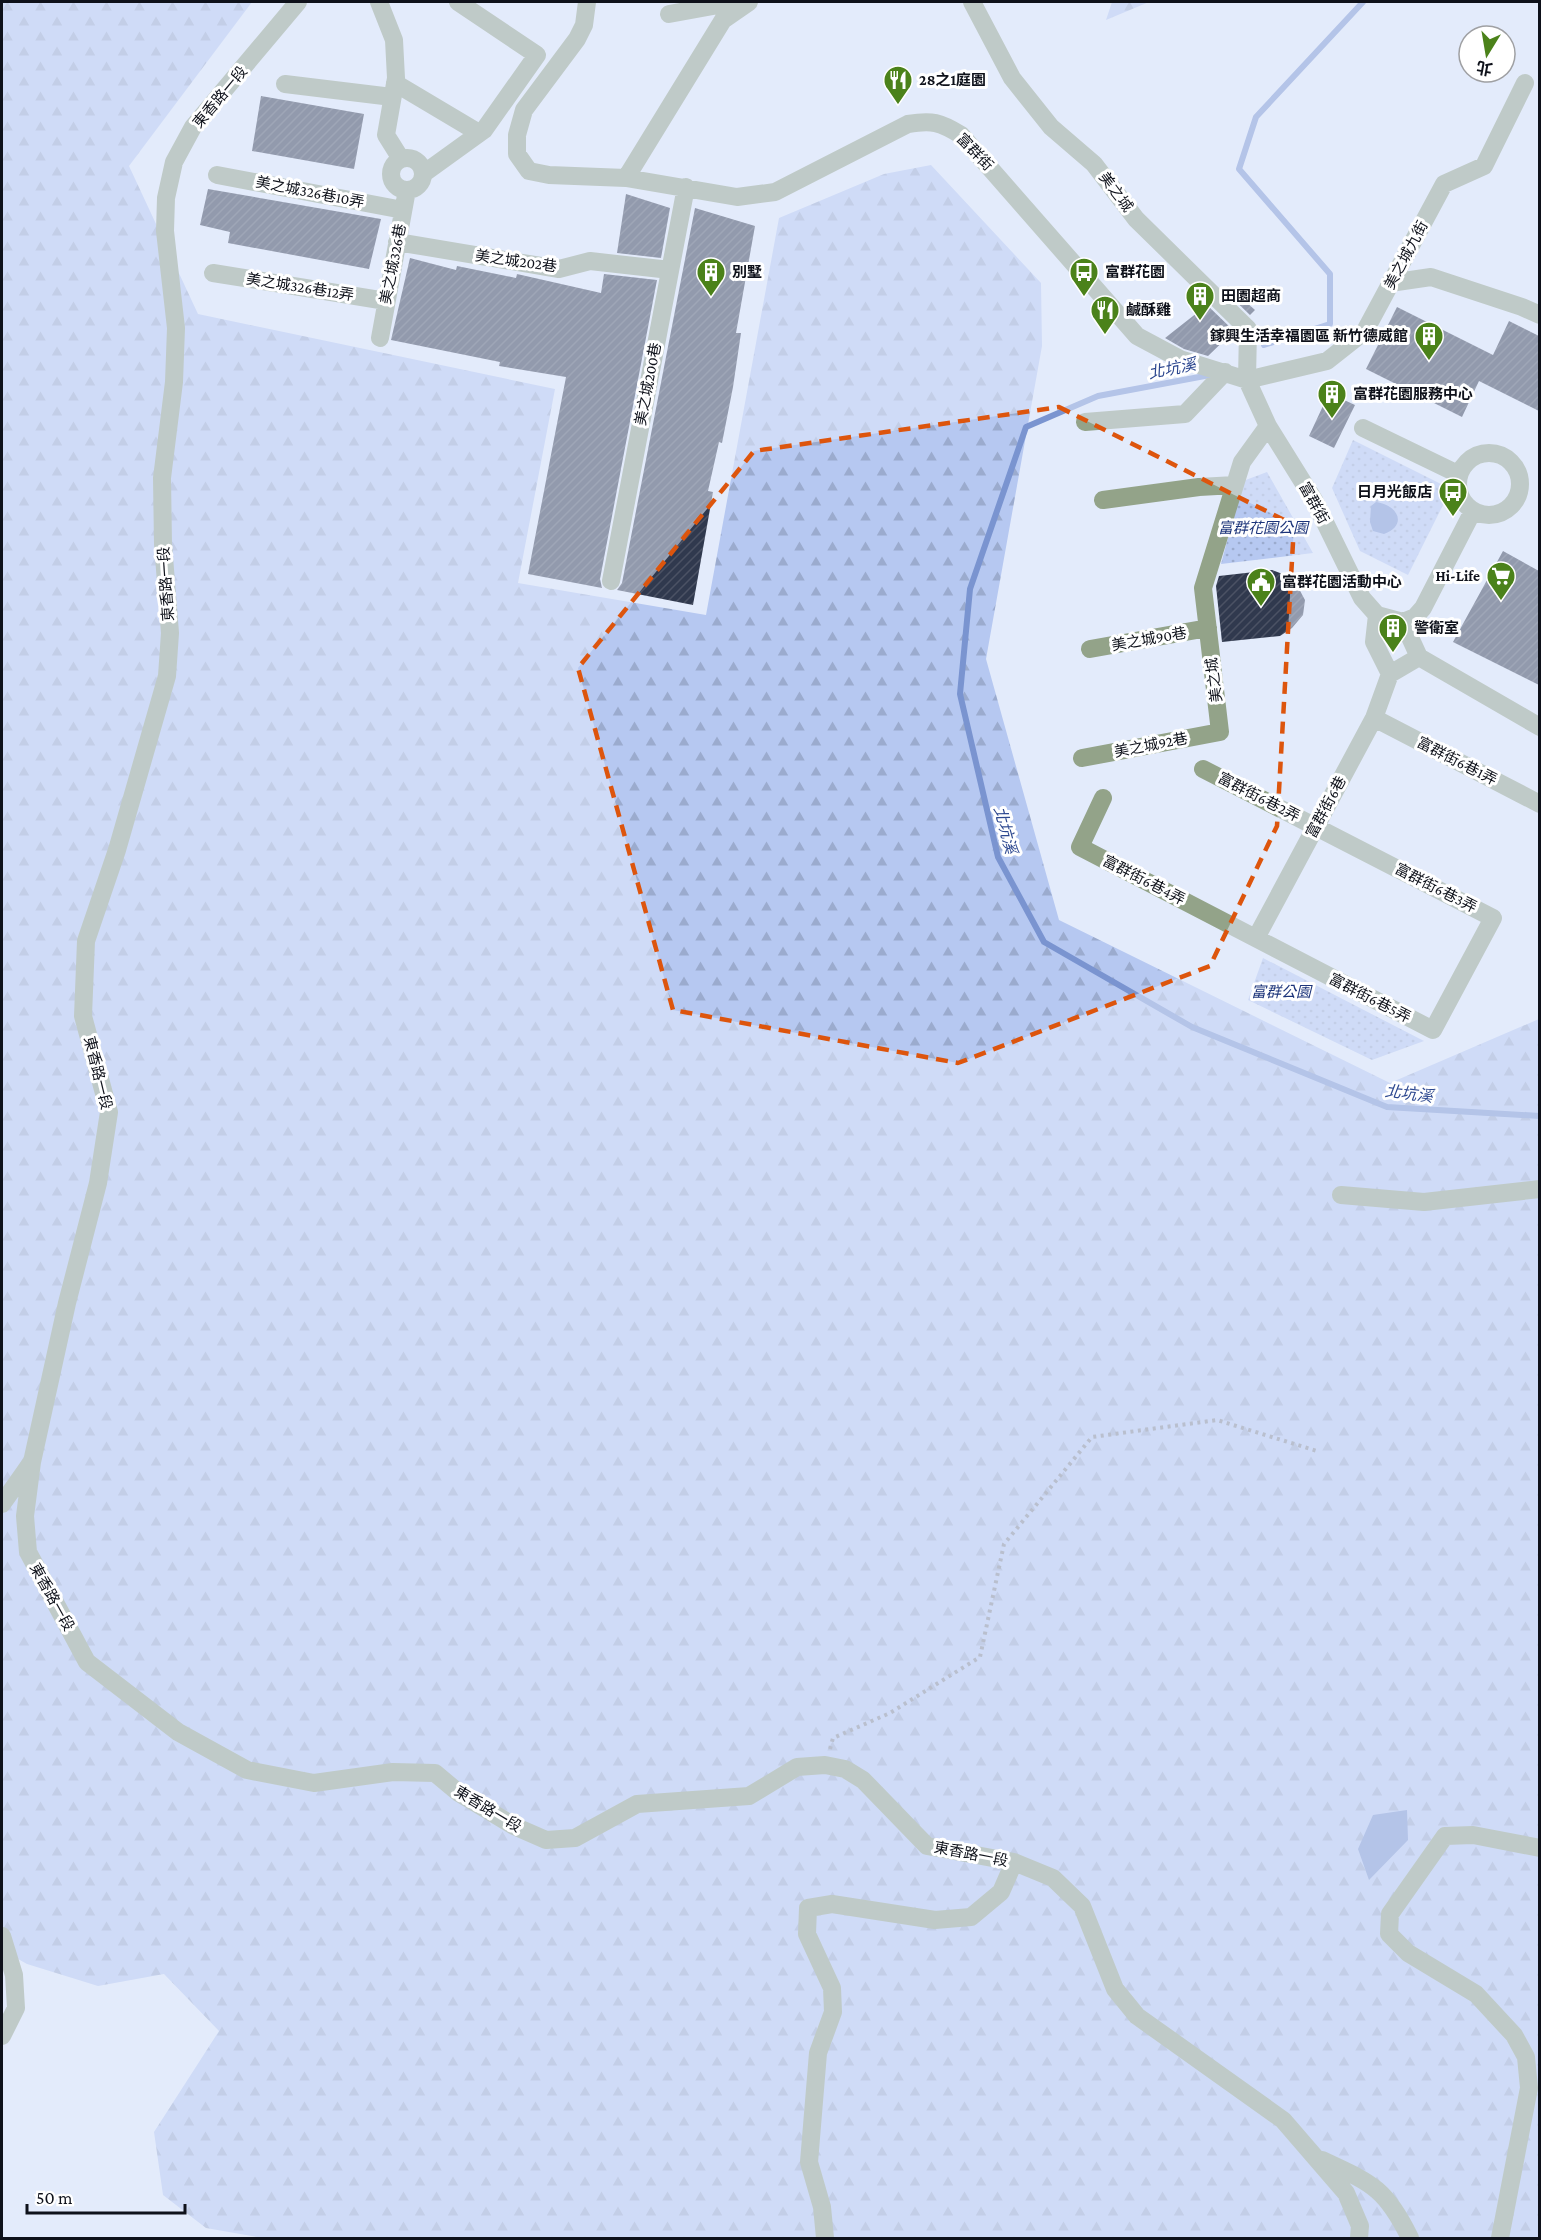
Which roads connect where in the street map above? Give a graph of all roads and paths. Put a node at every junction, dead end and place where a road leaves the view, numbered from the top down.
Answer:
1 (298, 2) edge
2 (379, 2) edge
3 (458, 2) edge
4 (587, 2) edge
5 (735, 2) edge
6 (749, 2) edge
7 (972, 2) edge
8 (669, 14) dead end
9 (1525, 83) dead end
10 (285, 84) dead end
11 (393, 90) junction
12 (479, 133) junction
13 (401, 159) junction
14 (423, 174) junction
15 (217, 175) dead end
16 (626, 178) junction
17 (686, 188) junction
18 (407, 189) junction
19 (403, 210) junction
20 (398, 242) junction
21 (670, 270) junction
22 (213, 273) dead end
23 (1390, 283) junction
24 (386, 301) junction
25 (1539, 315) edge
26 (380, 338) dead end
27 (1225, 372) junction
28 (1247, 380) junction
29 (1085, 422) dead end
30 (1268, 426) junction
31 (1363, 428) dead end
32 (1458, 474) junction
33 (1235, 485) junction
34 (1103, 500) dead end
35 (1473, 511) junction
36 (611, 581) dead end
37 (1377, 615) junction
38 (1403, 622) junction
39 (1208, 628) junction
40 (1090, 649) dead end
41 (1419, 657) junction
42 (1389, 674) junction
43 (1374, 718) junction
44 (1539, 727) edge
45 (1220, 732) joint
46 (1083, 758) dead end
47 (1203, 768) dead end
48 (1103, 798) dead end
49 (1539, 804) edge
50 (1316, 826) junction
51 (1256, 938) junction
52 (1461, 980) joint
53 (1539, 1189) edge
54 (1341, 1195) dead end
55 (1317, 1451) dead end
56 (32, 1462) junction
57 (2, 1504) edge
58 (825, 1765) junction
59 (1539, 1848) edge
60 (1014, 1863) junction
61 (2, 1936) edge
62 (2, 2036) edge
63 (1317, 2157) junction
64 (825, 2238) edge
65 (1359, 2238) edge
66 (1410, 2238) edge
67 (1500, 2238) edge

1 - 56 street, 東香路一段
2 - 11 street
3 - 12 street
4 - 16 street, 富群街
5 - 8 street
6 - 16 street
7 - 28 street, 美之城
9 - 23 street, 美之城九街
10 - 11 street
11 - 12 street
11 - 13 street
12 - 14 street
13 - 14 street
13 - 18 street
14 - 18 street
15 - 19 street, 美之城326巷10弄
16 - 17 street, 富群街
17 - 21 street, 美之城200巷
17 - 27 street, 富群街
18 - 19 street, 美之城326巷
19 - 20 street, 美之城326巷
20 - 21 street, 美之城202巷
20 - 24 street, 美之城326巷
21 - 36 street, 美之城200巷
22 - 24 street, 美之城326巷12弄
23 - 25 street
23 - 28 street, 美之城九街
24 - 26 street, 美之城326巷
27 - 28 street, 富群街
27 - 29 street
28 - 30 street, 富群街
30 - 33 street, 美之城
30 - 37 street, 富群街
31 - 32 street
32 - 35 street
32 - 35 street
33 - 34 street
33 - 39 street, 美之城
35 - 38 street
37 - 38 street
37 - 42 street
38 - 41 street
39 - 40 street, 美之城90巷
39 - 45 street, 美之城
41 - 42 street
41 - 44 street
42 - 43 street, 富群街6巷
43 - 49 street, 富群街6巷1弄
43 - 50 street, 富群街6巷
45 - 46 street, 美之城92巷
47 - 50 street, 富群街6巷2弄
48 - 51 street, 富群街6巷4弄
50 - 51 street, 富群街6巷
50 - 52 street, 富群街6巷3弄
51 - 52 street, 富群街6巷5弄
53 - 54 street
55 - 58 path
56 - 57 street
56 - 58 street, 東香路一段
58 - 60 street, 東香路一段
59 - 67 street
60 - 63 street, 東香路一段
60 - 64 street
61 - 62 street
63 - 65 street, 東香路一段
63 - 66 street

